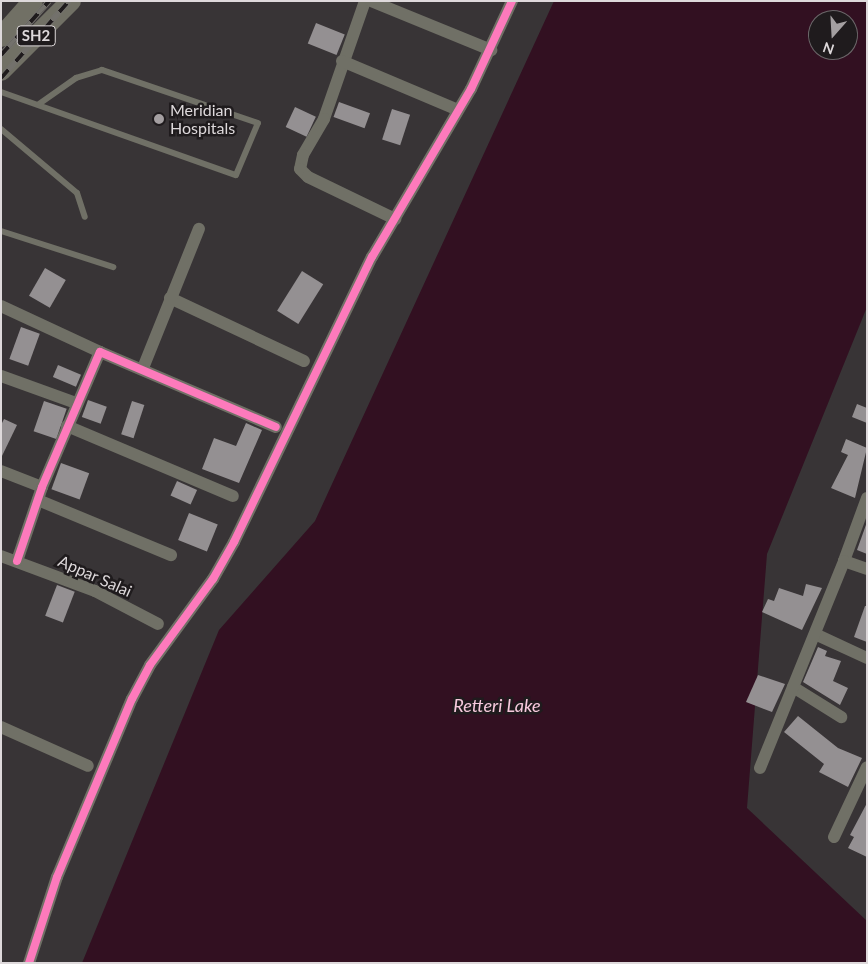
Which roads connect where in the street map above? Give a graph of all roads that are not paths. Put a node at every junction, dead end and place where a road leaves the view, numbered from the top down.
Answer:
1 (33, 1) edge
2 (71, 1) edge
3 (366, 1) edge
4 (371, 1) edge
5 (512, 1) edge
6 (1, 37) edge
7 (491, 50) junction
8 (342, 61) junction
9 (1, 71) edge
10 (1, 92) edge
11 (39, 104) junction
12 (458, 110) junction
13 (1, 128) edge
14 (85, 217) dead end
15 (395, 219) junction
16 (199, 229) dead end
17 (1, 231) edge
18 (113, 267) dead end
19 (170, 298) junction
20 (1, 306) edge
21 (100, 352) junction
22 (304, 361) dead end
23 (143, 368) junction
24 (1, 376) edge
25 (76, 404) junction
26 (67, 426) junction
27 (276, 427) dead end
28 (1, 471) edge
29 (42, 487) junction
30 (233, 496) dead end
31 (867, 498) edge
32 (38, 500) junction
33 (171, 555) dead end
34 (1, 556) edge
35 (17, 561) junction
36 (844, 561) junction
37 (867, 569) edge
38 (158, 624) dead end
39 (814, 634) junction
40 (867, 658) edge
41 (793, 687) junction
42 (841, 717) dead end
43 (1, 727) edge
44 (88, 766) dead end
45 (867, 767) edge
46 (760, 768) dead end
47 (834, 837) dead end
48 (29, 963) edge

1 - 6 main road, SH2
2 - 9 main road, SH2
3 - 8 street
4 - 7 street
5 - 7 street
7 - 12 street
8 - 12 street
8 - 15 street
10 - 11 lane
11 - 11 lane
12 - 15 street
13 - 14 lane
15 - 48 street
16 - 19 street
17 - 18 lane
19 - 22 street
19 - 23 street
20 - 21 street
21 - 23 street
21 - 25 street
23 - 27 street
24 - 25 street
25 - 26 street
26 - 29 street
26 - 30 street
28 - 29 street
29 - 32 street
31 - 36 street
32 - 33 street
32 - 35 street
34 - 35 street, Appar Salai
35 - 38 street, Appar Salai
36 - 37 street
36 - 39 street
39 - 40 street
39 - 41 street
41 - 42 street
41 - 46 street
43 - 44 street
45 - 47 street

